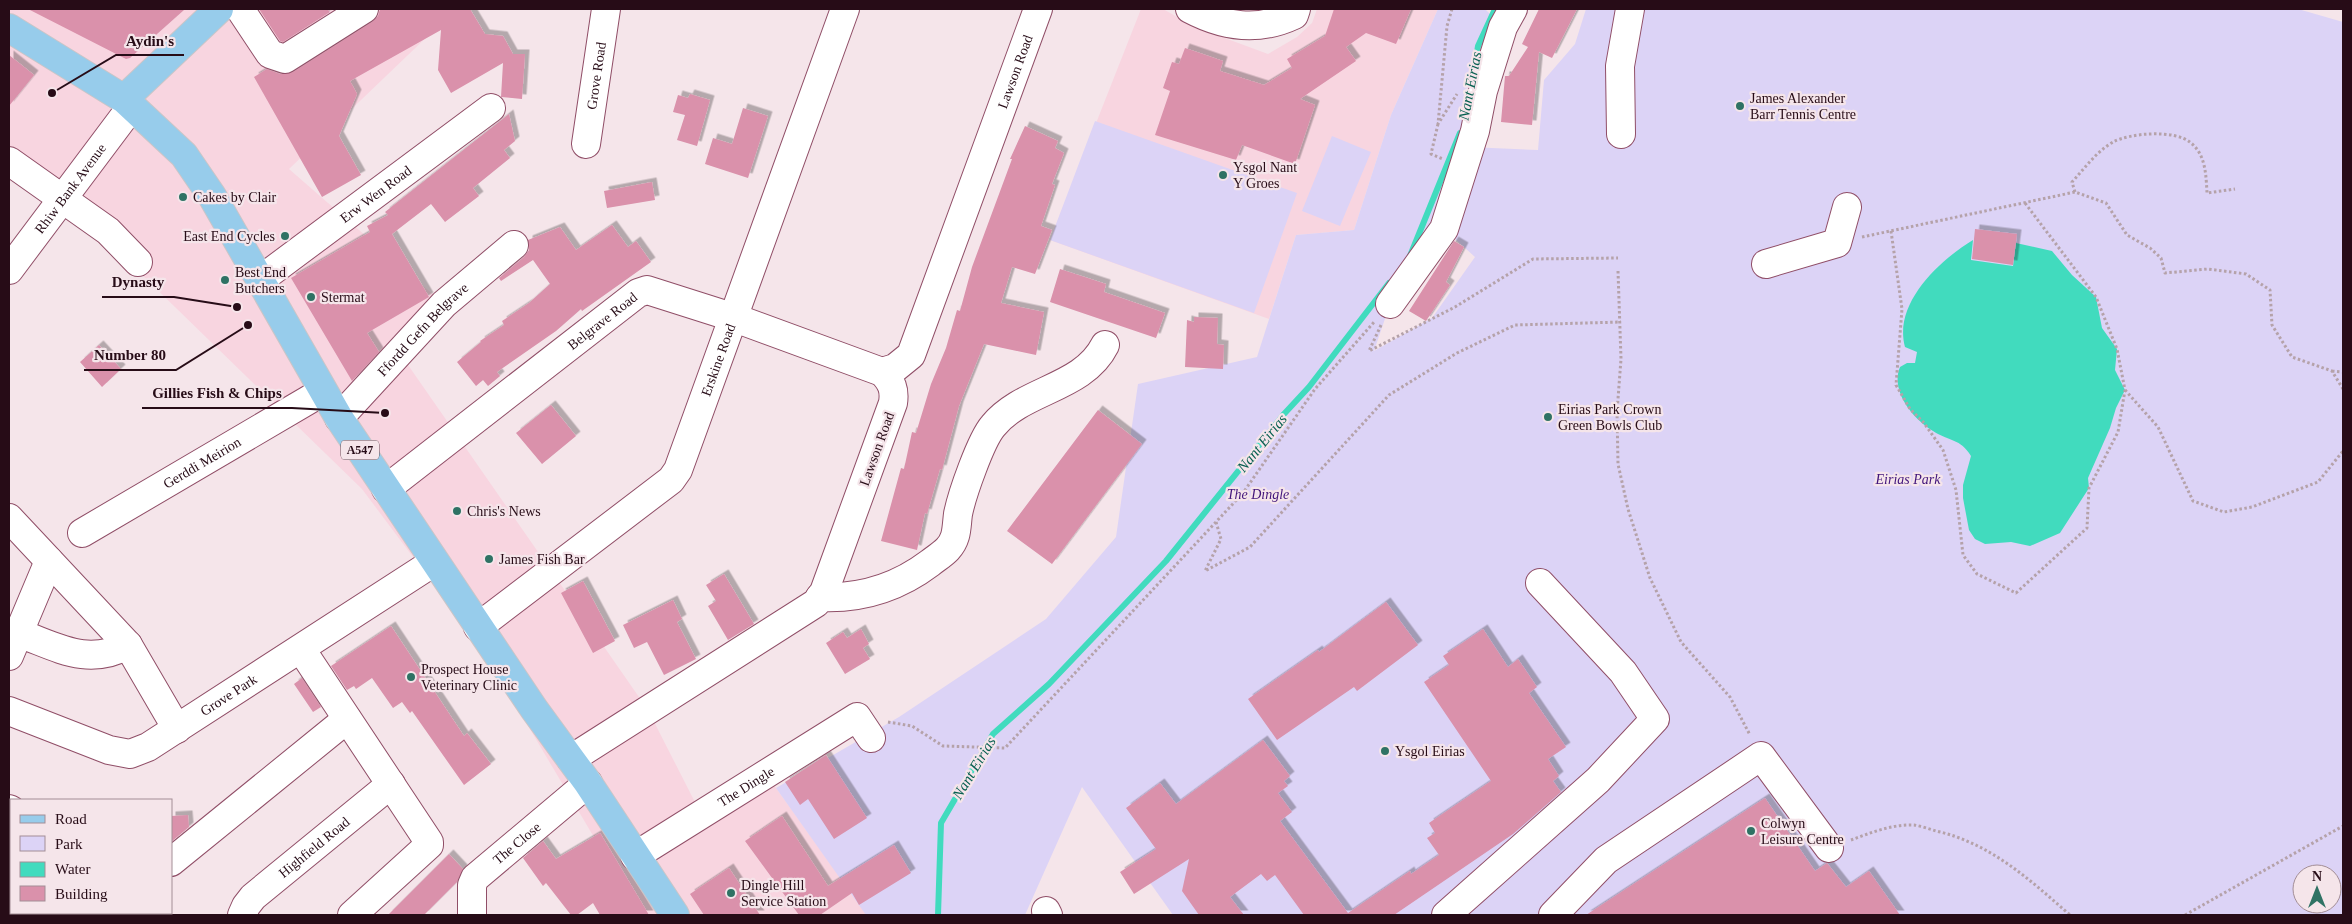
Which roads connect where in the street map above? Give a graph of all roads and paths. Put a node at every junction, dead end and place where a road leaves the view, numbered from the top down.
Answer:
1 (219, 9) edge
2 (240, 9) edge
3 (364, 9) edge
4 (606, 9) edge
5 (846, 9) edge
6 (1038, 9) edge
7 (1190, 9) edge
8 (1296, 9) edge
9 (1452, 9) edge
10 (1513, 9) edge
11 (1630, 9) edge
12 (9, 28) edge
13 (1460, 90) dead end
14 (128, 102) junction
15 (491, 108) dead end
16 (1438, 124) junction
17 (1621, 134) dead end
18 (586, 144) dead end
19 (9, 161) edge
20 (1463, 166) junction
21 (2235, 189) dead end
22 (2075, 192) junction
23 (62, 198) junction
24 (2025, 203) junction
25 (1847, 207) dead end
26 (1891, 231) junction
27 (1837, 243) junction
28 (514, 245) dead end
29 (1618, 258) dead end
30 (138, 262) dead end
31 (1766, 264) dead end
32 (9, 270) edge
33 (1618, 271) dead end
34 (260, 280) junction
35 (1390, 304) junction
36 (732, 317) junction
37 (1620, 322) junction
38 (1105, 346) dead end
39 (2332, 371) junction
40 (882, 372) junction
41 (2343, 372) edge
42 (2343, 389) edge
43 (2124, 390) junction
44 (322, 392) junction
45 (338, 418) junction
46 (2343, 451) edge
47 (386, 489) junction
48 (9, 518) edge
49 (1216, 522) junction
50 (82, 533) dead end
51 (49, 561) junction
52 (434, 562) junction
53 (1540, 583) dead end
54 (820, 597) junction
55 (478, 627) junction
56 (14, 644) edge
57 (128, 645) junction
58 (301, 649) junction
59 (9, 711) edge
60 (348, 719) junction
61 (864, 727) joint
62 (177, 729) junction
63 (1761, 756) junction
64 (571, 759) junction
65 (588, 782) junction
66 (391, 784) junction
67 (2343, 826) edge
68 (1829, 848) joint
69 (635, 856) junction
70 (172, 861) edge
71 (242, 915) edge
72 (352, 915) edge
73 (472, 915) edge
74 (674, 915) edge
75 (1446, 915) edge
76 (1553, 915) edge
77 (2070, 915) edge
78 (2184, 915) edge

1 - 14 main road
2 - 3 street
4 - 18 street, Grove Road
5 - 36 street, Erskine Road
6 - 40 street, Lawson Road
7 - 8 street
9 - 16 path
10 - 20 street
11 - 17 street
12 - 14 main road, A547
13 - 16 path
14 - 23 street, Rhiw Bank Avenue
14 - 34 main road, A547
15 - 34 street, Erw Wen Road
16 - 20 path
19 - 23 street
20 - 35 street
21 - 22 path
22 - 24 path
22 - 39 path
23 - 30 street
23 - 32 street, Rhiw Bank Avenue
24 - 26 path
24 - 43 path
25 - 27 street
26 - 27 path
26 - 43 path
27 - 31 street
28 - 45 street, Ffordd Gefn Belgrave
29 - 35 path
33 - 37 path
34 - 44 main road, A547
35 - 49 path
36 - 40 street, Belgrave Road
36 - 47 street, Belgrave Road
36 - 55 street, Erskine Road
37 - 49 path
37 - 63 path
38 - 54 street
39 - 41 path
39 - 42 path
40 - 54 street, Lawson Road
43 - 46 path
44 - 45 main road, A547
44 - 50 street, Gerddi Meirion
45 - 47 main road, A547
47 - 52 main road, A547
48 - 51 street
49 - 61 path
51 - 56 street
51 - 57 street
52 - 55 main road, A547
52 - 58 street, Grove Park
53 - 75 street
54 - 64 street, Lawson Road
55 - 64 main road, A547
56 - 57 street
57 - 62 street
58 - 60 street
58 - 62 street, Grove Park
59 - 62 street, Grove Park
60 - 66 street
60 - 70 street
61 - 69 street, The Dingle
63 - 68 street
63 - 76 street
64 - 65 main road, A547
65 - 69 main road, A547
65 - 73 street, The Close
66 - 71 street, Highfield Road
66 - 72 street
67 - 78 path
68 - 77 path
69 - 74 main road, A547

